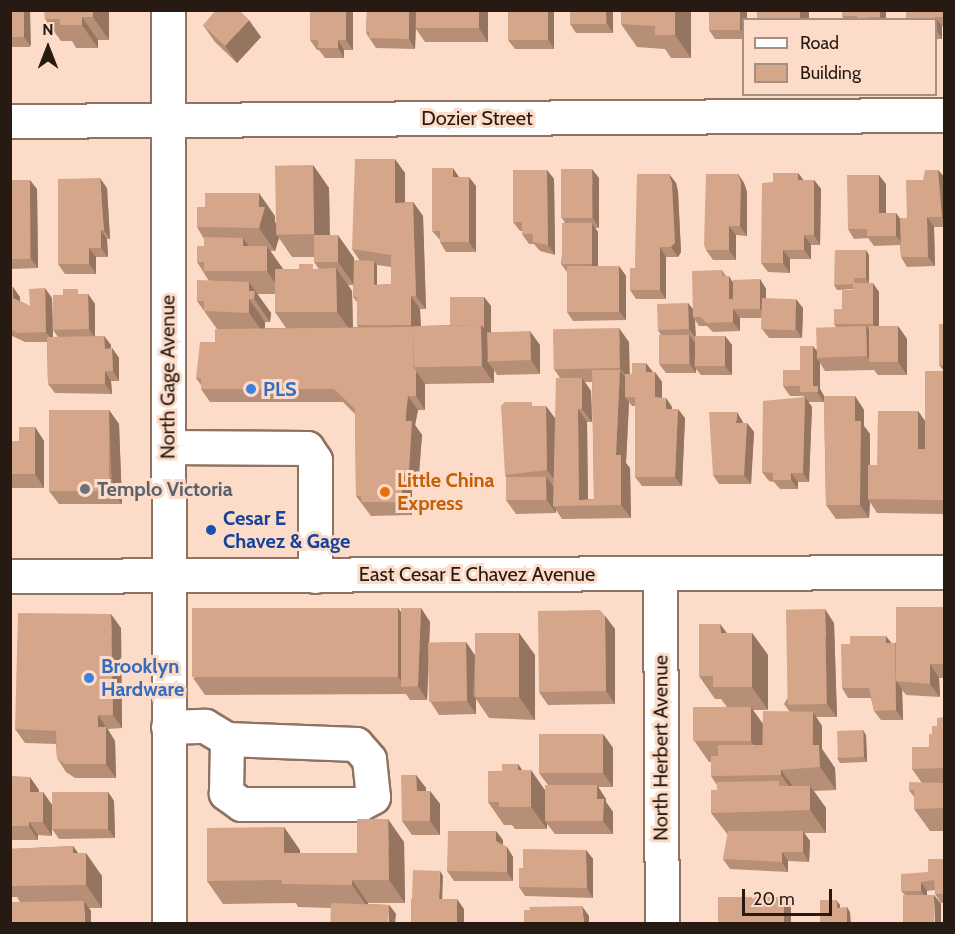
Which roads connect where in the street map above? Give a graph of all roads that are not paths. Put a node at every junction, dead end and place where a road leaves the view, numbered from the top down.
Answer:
1 (168, 10) edge
2 (945, 115) edge
3 (169, 120) junction
4 (10, 121) edge
5 (168, 447) junction
6 (945, 572) edge
7 (660, 573) junction
8 (167, 575) junction
9 (10, 576) edge
10 (315, 576) junction
11 (168, 727) junction
12 (228, 739) dead end
13 (169, 924) edge
14 (662, 924) edge

1 - 3 street, North Gage Avenue
2 - 3 street, Dozier Street
3 - 4 street, Dozier Street
3 - 5 street, North Gage Avenue
5 - 8 street, North Gage Avenue
5 - 10 street
6 - 7 street, East Cesar E Chavez Avenue
7 - 10 street, East Cesar E Chavez Avenue
7 - 14 street, North Herbert Avenue
8 - 9 street, East Cesar E Chavez Avenue
8 - 10 street, East Cesar E Chavez Avenue
8 - 11 street, North Gage Avenue
11 - 12 street
11 - 13 street, North Gage Avenue

